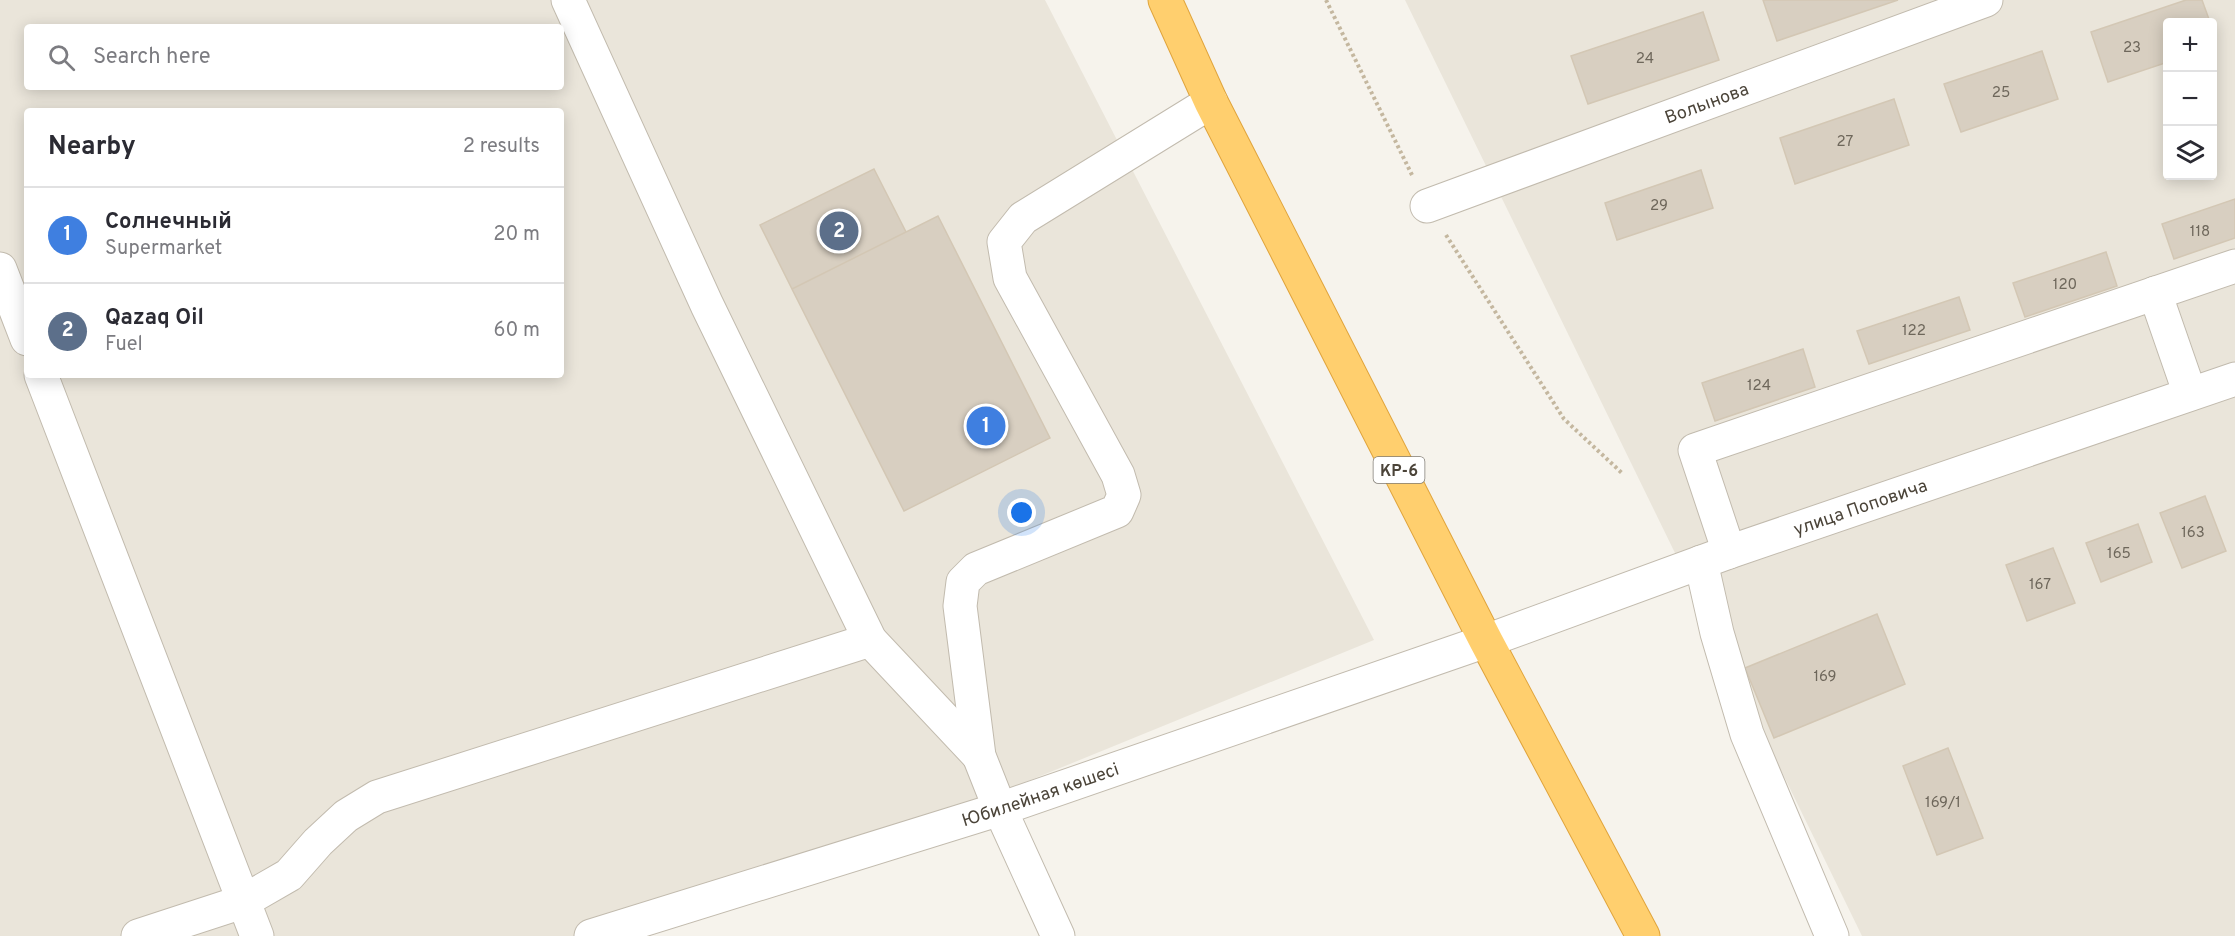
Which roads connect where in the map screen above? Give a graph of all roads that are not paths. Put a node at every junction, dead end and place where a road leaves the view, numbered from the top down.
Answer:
1 (568, 0) edge
2 (1165, 0) edge
3 (1986, 0) edge
4 (1211, 102) junction
5 (1427, 206) road end
6 (2235, 266) edge
7 (0, 272) edge
8 (2155, 293) junction
9 (24, 332) edge
10 (42, 378) edge
11 (2235, 379) edge
12 (2190, 394) junction
13 (1715, 557) junction
14 (870, 640) junction
15 (1486, 641) junction
16 (979, 756) junction
17 (1000, 809) junction
18 (242, 902) junction
19 (138, 936) edge
20 (257, 936) edge
21 (591, 936) edge
22 (1058, 936) edge
23 (1643, 936) edge
24 (1832, 936) edge

1 - 14 street
2 - 4 highway, KP-6
3 - 5 street, Волынова
4 - 15 highway, KP-6
4 - 16 street
6 - 8 street
7 - 9 street
8 - 12 street
8 - 13 street
10 - 18 street
11 - 12 street, улица Поповича
12 - 13 street, улица Поповича
13 - 15 street, улица Поповича
13 - 24 street
14 - 16 street
14 - 18 street
15 - 17 street, Юбилейная көшесі
15 - 23 highway, KP-6
16 - 17 street
17 - 21 street, Юбилейная көшесі
17 - 22 street
18 - 19 street
18 - 20 street

